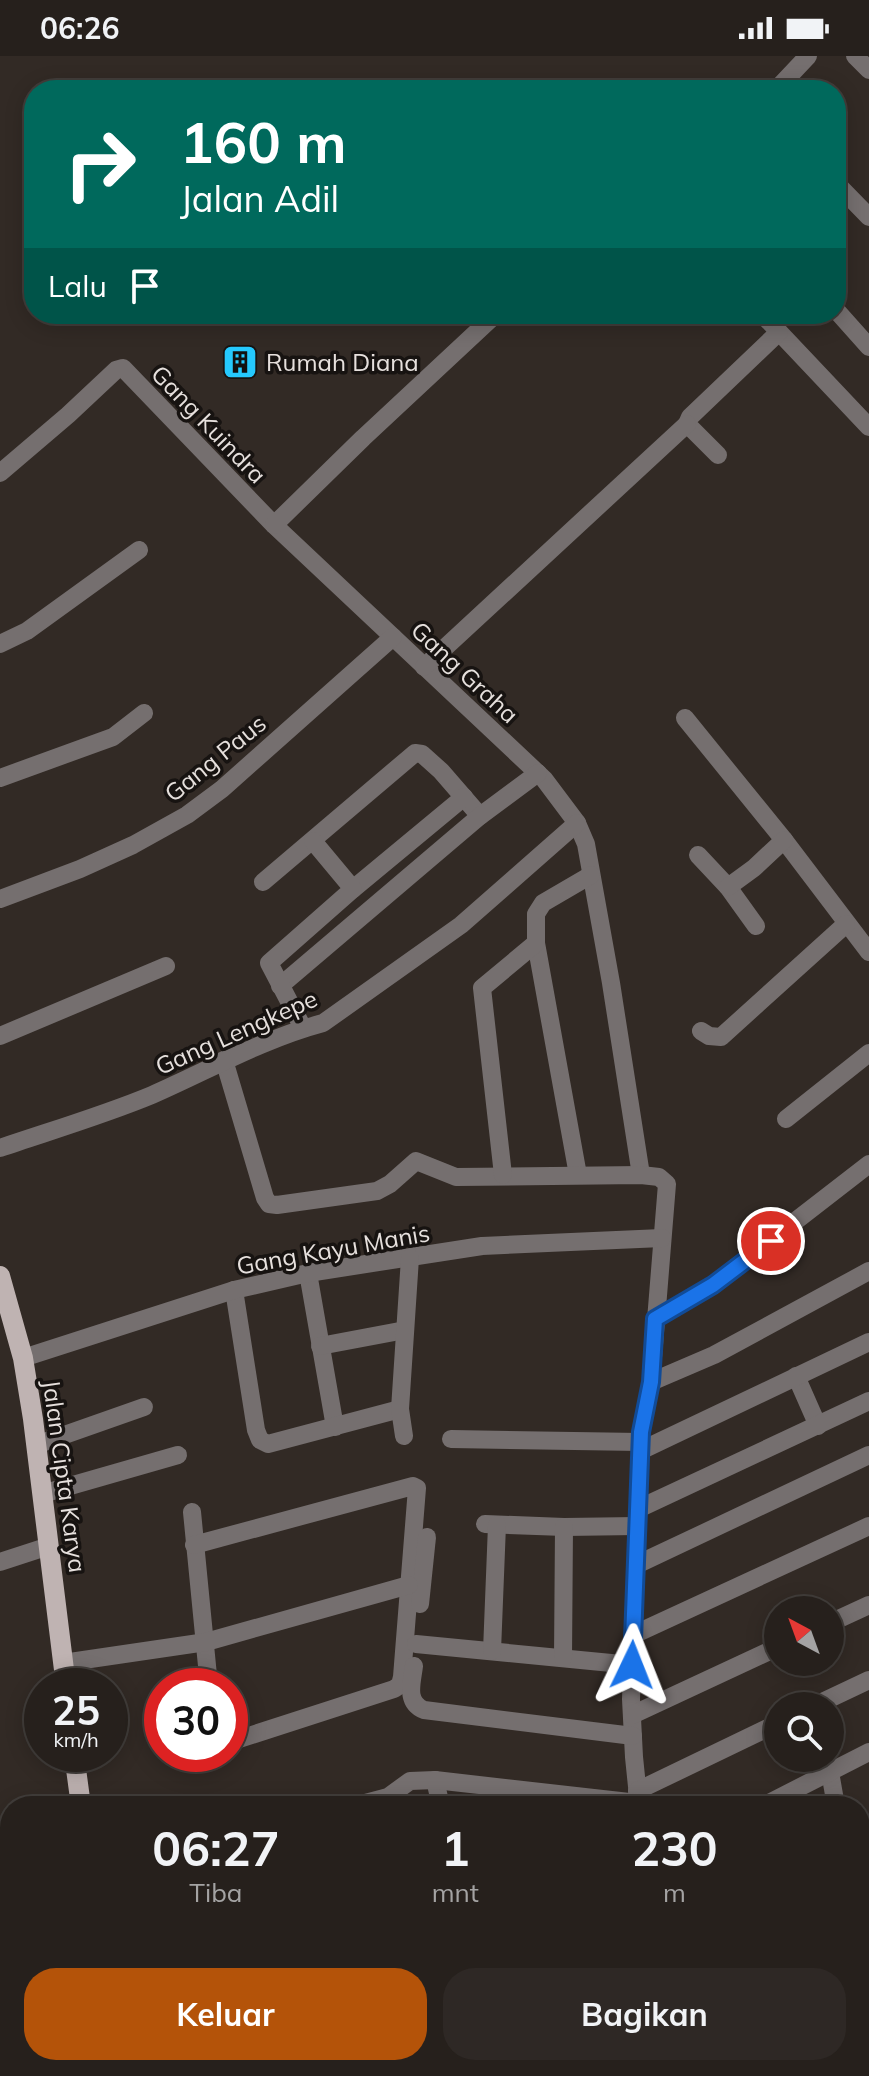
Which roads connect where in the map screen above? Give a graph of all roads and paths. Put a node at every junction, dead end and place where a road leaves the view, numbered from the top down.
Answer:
1 (808, 56) edge
2 (855, 56) edge
3 (869, 70) edge
4 (785, 80) edge
5 (846, 193) edge
6 (869, 217) edge
7 (846, 321) edge
8 (485, 324) edge
9 (771, 324) edge
10 (779, 332) junction
11 (869, 347) edge
12 (687, 424) junction
13 (869, 427) edge
14 (718, 455) dead end
15 (0, 473) edge
16 (274, 525) junction
17 (139, 550) dead end
18 (393, 637) junction
19 (0, 644) edge
20 (424, 667) junction
21 (144, 713) dead end
22 (685, 718) dead end
23 (538, 773) junction
24 (0, 778) edge
25 (464, 797) junction
26 (480, 816) junction
27 (577, 823) junction
28 (784, 840) junction
29 (313, 841) junction
30 (698, 855) dead end
31 (591, 875) junction
32 (263, 882) dead end
33 (728, 887) junction
34 (353, 889) junction
35 (0, 899) edge
36 (846, 924) junction
37 (756, 926) dead end
38 (536, 943) junction
39 (869, 952) edge
40 (166, 966) dead end
41 (280, 986) junction
42 (303, 1028) junction
43 (701, 1031) dead end
44 (0, 1036) edge
45 (869, 1053) edge
46 (224, 1060) junction
47 (786, 1119) dead end
48 (0, 1148) edge
49 (869, 1164) edge
50 (503, 1175) junction
51 (578, 1175) junction
52 (641, 1175) junction
53 (662, 1238) junction
54 (410, 1258) junction
55 (869, 1271) edge
56 (308, 1273) junction
57 (0, 1276) edge
58 (234, 1290) junction
59 (655, 1319) junction
60 (405, 1330) junction
61 (869, 1342) edge
62 (320, 1346) junction
63 (23, 1358) junction
64 (796, 1376) junction
65 (651, 1382) junction
66 (869, 1401) edge
67 (144, 1407) dead end
68 (400, 1409) junction
69 (818, 1426) junction
70 (335, 1427) junction
71 (404, 1436) dead end
72 (451, 1439) dead end
73 (36, 1445) junction
74 (640, 1446) junction
75 (178, 1455) dead end
76 (869, 1455) edge
77 (42, 1494) junction
78 (192, 1512) dead end
79 (638, 1518) junction
80 (869, 1526) edge
81 (564, 1527) junction
82 (427, 1537) dead end
83 (194, 1545) junction
84 (49, 1546) junction
85 (0, 1562) edge
86 (636, 1565) junction
87 (409, 1585) junction
88 (869, 1605) edge
89 (844, 1617) edge
90 (633, 1635) junction
91 (206, 1642) junction
92 (416, 1644) junction
93 (492, 1651) junction
94 (764, 1654) edge
95 (563, 1658) junction
96 (63, 1663) junction
97 (632, 1665) junction
98 (64, 1668) edge
99 (208, 1668) edge
100 (869, 1680) edge
101 (844, 1692) edge
102 (632, 1715) junction
103 (764, 1731) edge
104 (248, 1736) edge
105 (633, 1736) junction
106 (869, 1752) edge
107 (844, 1765) edge
108 (76, 1772) edge
109 (830, 1772) joint
110 (435, 1780) junction
111 (80, 1796) edge
112 (389, 1796) edge
113 (439, 1796) edge
114 (525, 1796) edge
115 (638, 1796) edge
116 (645, 1796) edge
117 (783, 1796) edge
118 (834, 1796) edge

1 - 4 street
2 - 3 street
5 - 6 street
7 - 11 street
8 - 16 street
9 - 10 street
10 - 12 street
10 - 13 street
12 - 14 street
12 - 20 street
15 - 16 street, Gang Kuindra
16 - 18 street, Gang Graha
17 - 19 street
18 - 20 street, Gang Graha
18 - 35 street, Gang Paus
20 - 23 street, Gang Graha
21 - 24 street
22 - 28 street
23 - 26 street
23 - 27 street, Gang Graha
25 - 26 street
25 - 29 street
25 - 34 street
26 - 41 street
27 - 31 street, Gang Graha
27 - 42 street, Gang Lengkepe
28 - 33 street
28 - 36 street
29 - 32 street
29 - 34 street
30 - 33 street
31 - 38 street
31 - 52 street, Gang Graha
33 - 37 street
34 - 41 street
36 - 39 street
36 - 43 street
38 - 50 street
38 - 51 street
40 - 44 street
41 - 42 street
42 - 46 street, Gang Lengkepe
45 - 47 street
46 - 48 street, Gang Lengkepe
46 - 50 street
49 - 59 street
50 - 51 street
51 - 52 street
52 - 53 street
53 - 54 street, Gang Kayu Manis
53 - 59 street
54 - 56 street, Gang Kayu Manis
54 - 60 street
55 - 65 street
56 - 58 street, Gang Kayu Manis
56 - 62 street
57 - 63 main road, Jalan Cipta Karya
58 - 63 street, Gang Kayu Manis
58 - 70 street
59 - 65 street
60 - 62 street
60 - 68 street
61 - 64 street
62 - 70 street
63 - 73 main road, Jalan Cipta Karya
64 - 69 street
64 - 74 street
65 - 74 street
66 - 69 street
67 - 73 street
68 - 70 street
68 - 71 street
69 - 79 street
72 - 74 street
73 - 77 main road, Jalan Cipta Karya
74 - 79 street
75 - 77 street
76 - 86 street
77 - 84 main road, Jalan Cipta Karya
78 - 83 street
79 - 81 street
79 - 86 street
80 - 90 street
81 - 93 street
81 - 95 street
82 - 92 street
83 - 87 street
83 - 91 street
84 - 85 street
84 - 96 main road, Jalan Cipta Karya
86 - 90 street
87 - 91 street
87 - 104 street
88 - 89 street
90 - 97 street
91 - 96 street
91 - 99 street
92 - 93 street
92 - 105 street
93 - 95 street
94 - 102 street
95 - 97 street
96 - 98 main road, Jalan Cipta Karya
97 - 102 street
100 - 101 street
102 - 105 street
103 - 116 street
105 - 115 street
106 - 107 street
108 - 111 main road
109 - 117 street
109 - 118 street
110 - 112 street
110 - 113 street
110 - 114 street

